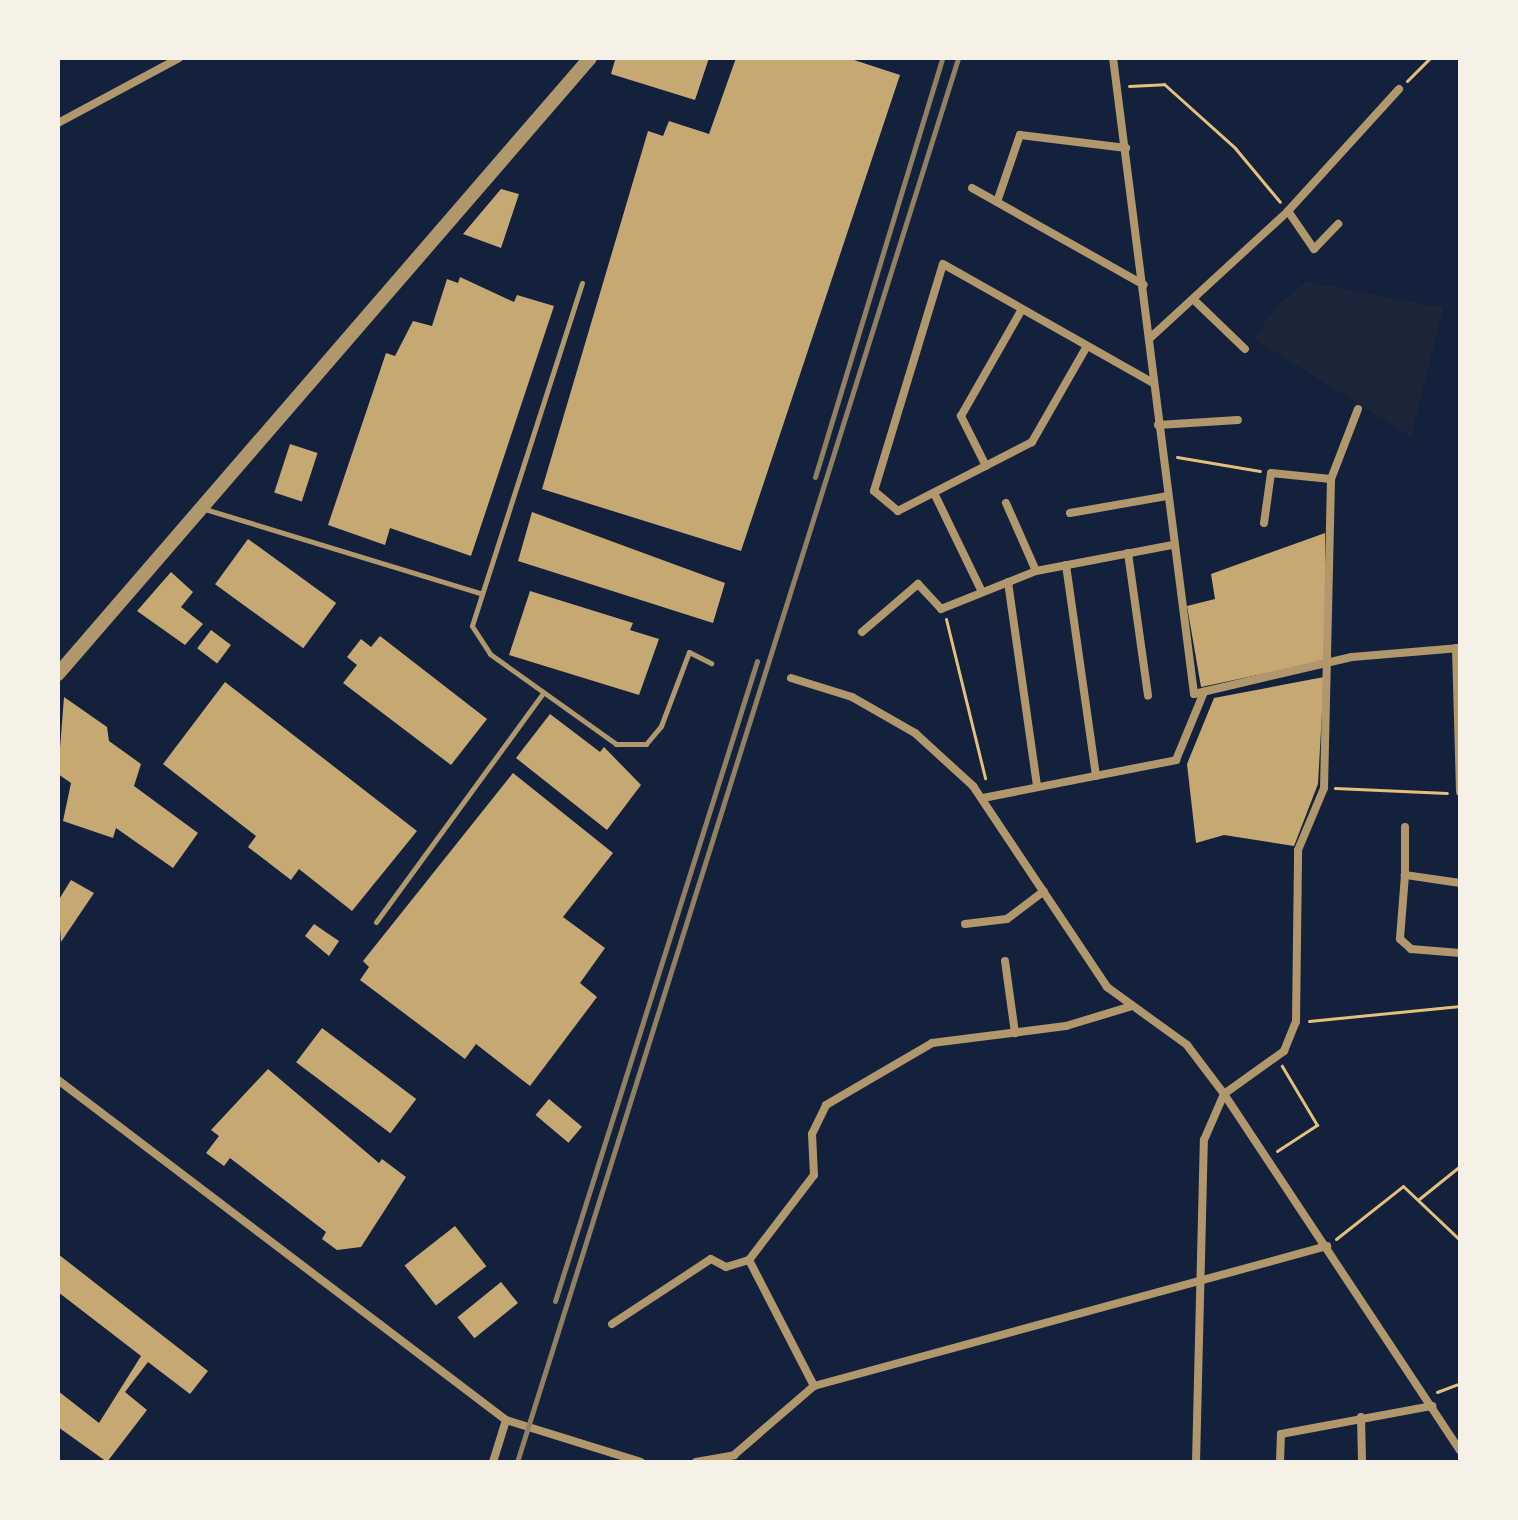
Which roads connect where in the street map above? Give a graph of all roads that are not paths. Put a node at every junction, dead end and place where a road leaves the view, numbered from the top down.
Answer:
1 (179, 58) edge
2 (1113, 58) edge
3 (587, 60) edge
4 (1399, 89) road end
5 (58, 123) edge
6 (1126, 148) junction
7 (972, 188) dead end
8 (997, 202) junction
9 (1288, 211) junction
10 (1338, 224) dead end
11 (582, 283) dead end
12 (1144, 285) junction
13 (1193, 299) junction
14 (1022, 309) junction
15 (1149, 339) junction
16 (1087, 346) junction
17 (1245, 349) dead end
18 (1153, 383) junction
19 (1358, 409) dead end
20 (1238, 420) dead end
21 (1158, 425) junction
22 (986, 466) junction
23 (1331, 479) junction
24 (934, 493) junction
25 (1167, 496) junction
26 (1006, 503) dead end
27 (200, 507) junction
28 (1070, 513) dead end
29 (1264, 523) dead end
30 (1172, 545) junction
31 (1128, 553) junction
32 (1066, 565) junction
33 (1036, 571) junction
34 (1008, 582) junction
35 (982, 592) junction
36 (479, 593) junction
37 (862, 632) dead end
38 (1458, 648) edge
39 (711, 663) dead end
40 (1330, 667) junction
41 (58, 674) edge
42 (791, 678) dead end
43 (1204, 692) junction
44 (542, 694) junction
45 (1148, 696) dead end
46 (1096, 776) junction
47 (1037, 787) junction
48 (1457, 791) edge
49 (986, 797) junction
50 (1405, 827) dead end
51 (1405, 875) junction
52 (1460, 883) edge
53 (1044, 891) junction
54 (376, 922) dead end
55 (965, 924) dead end
56 (1460, 953) edge
57 (1005, 961) dead end
58 (1129, 1007) junction
59 (1015, 1033) junction
60 (58, 1080) edge
61 (1224, 1094) junction
62 (1327, 1246) junction
63 (749, 1260) junction
64 (1195, 1282) junction
65 (612, 1324) dead end
66 (814, 1386) junction
67 (1432, 1406) junction
68 (1361, 1417) junction
69 (506, 1420) junction
70 (1460, 1451) edge
71 (734, 1458) edge
72 (493, 1462) edge
73 (641, 1462) edge
74 (696, 1462) edge
75 (1196, 1462) edge
76 (1280, 1462) edge
77 (1362, 1462) edge

1 - 5 street
2 - 6 street
3 - 27 street
4 - 9 street
6 - 8 street
6 - 12 street
7 - 8 street
8 - 12 street
9 - 10 street
9 - 13 street
11 - 36 lane
12 - 15 street
13 - 15 street
13 - 17 street
14 - 16 street
14 - 22 street
14 - 24 street
15 - 18 street
16 - 18 street
16 - 22 street
18 - 21 street
19 - 23 street
20 - 21 street
21 - 25 street
22 - 24 street
23 - 29 street
23 - 40 street
24 - 35 street
25 - 28 street
25 - 30 street
26 - 33 street
27 - 36 lane
27 - 41 street
30 - 31 street
30 - 43 street
31 - 32 street
31 - 45 street
32 - 33 street
32 - 46 street
33 - 34 street
34 - 35 street
34 - 47 street
35 - 37 street
36 - 44 lane
38 - 40 street
38 - 48 street
39 - 44 lane
40 - 43 street
40 - 61 street
42 - 49 street
43 - 46 street
44 - 54 lane
46 - 47 street
47 - 49 street
49 - 53 street
50 - 51 street
51 - 52 street
51 - 56 street
53 - 55 street
53 - 58 street
57 - 59 street
58 - 59 street
58 - 61 street
59 - 63 street
60 - 69 street
61 - 62 street
61 - 64 street
62 - 64 street
62 - 67 street
63 - 65 street
63 - 66 street
64 - 66 street
64 - 75 street
66 - 71 street
67 - 68 street
67 - 70 street
68 - 76 street
68 - 77 street
69 - 72 street
69 - 73 street
71 - 74 street

